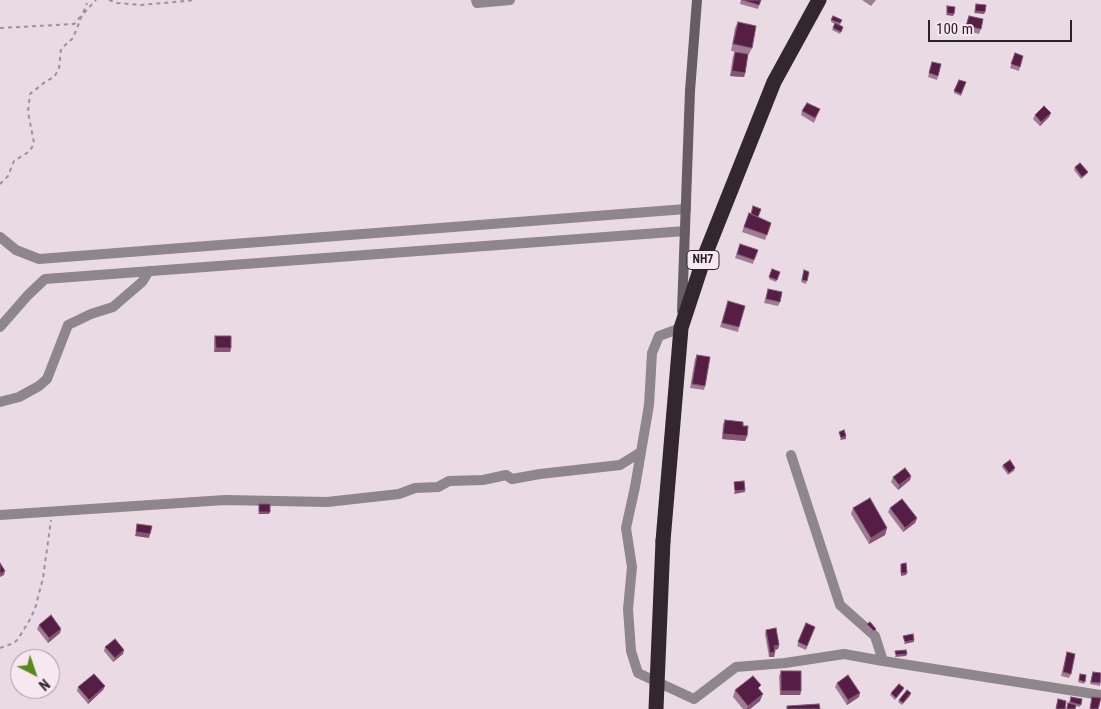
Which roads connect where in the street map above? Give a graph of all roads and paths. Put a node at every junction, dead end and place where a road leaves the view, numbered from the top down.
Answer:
1 (96, 0) edge
2 (109, 0) edge
3 (196, 0) edge
4 (510, 0) edge
5 (697, 0) edge
6 (819, 0) edge
7 (475, 1) edge
8 (88, 3) dead end
9 (0, 28) edge
10 (0, 184) edge
11 (686, 209) junction
12 (685, 231) junction
13 (0, 237) edge
14 (149, 271) junction
15 (0, 327) edge
16 (681, 328) junction
17 (0, 402) edge
18 (641, 452) junction
19 (791, 455) dead end
20 (53, 510) junction
21 (0, 515) edge
22 (0, 648) edge
23 (883, 661) junction
24 (1101, 694) edge
25 (656, 709) edge

1 - 9 path
2 - 3 path
4 - 7 street
5 - 11 main road
6 - 16 highway, NH7
8 - 10 path
11 - 12 main road
11 - 13 street
12 - 14 street
12 - 16 main road
14 - 15 street
14 - 17 street
16 - 18 street
16 - 25 highway, NH7, bridge
18 - 20 street
18 - 23 street
19 - 23 street
20 - 21 street
20 - 22 path
23 - 24 street

